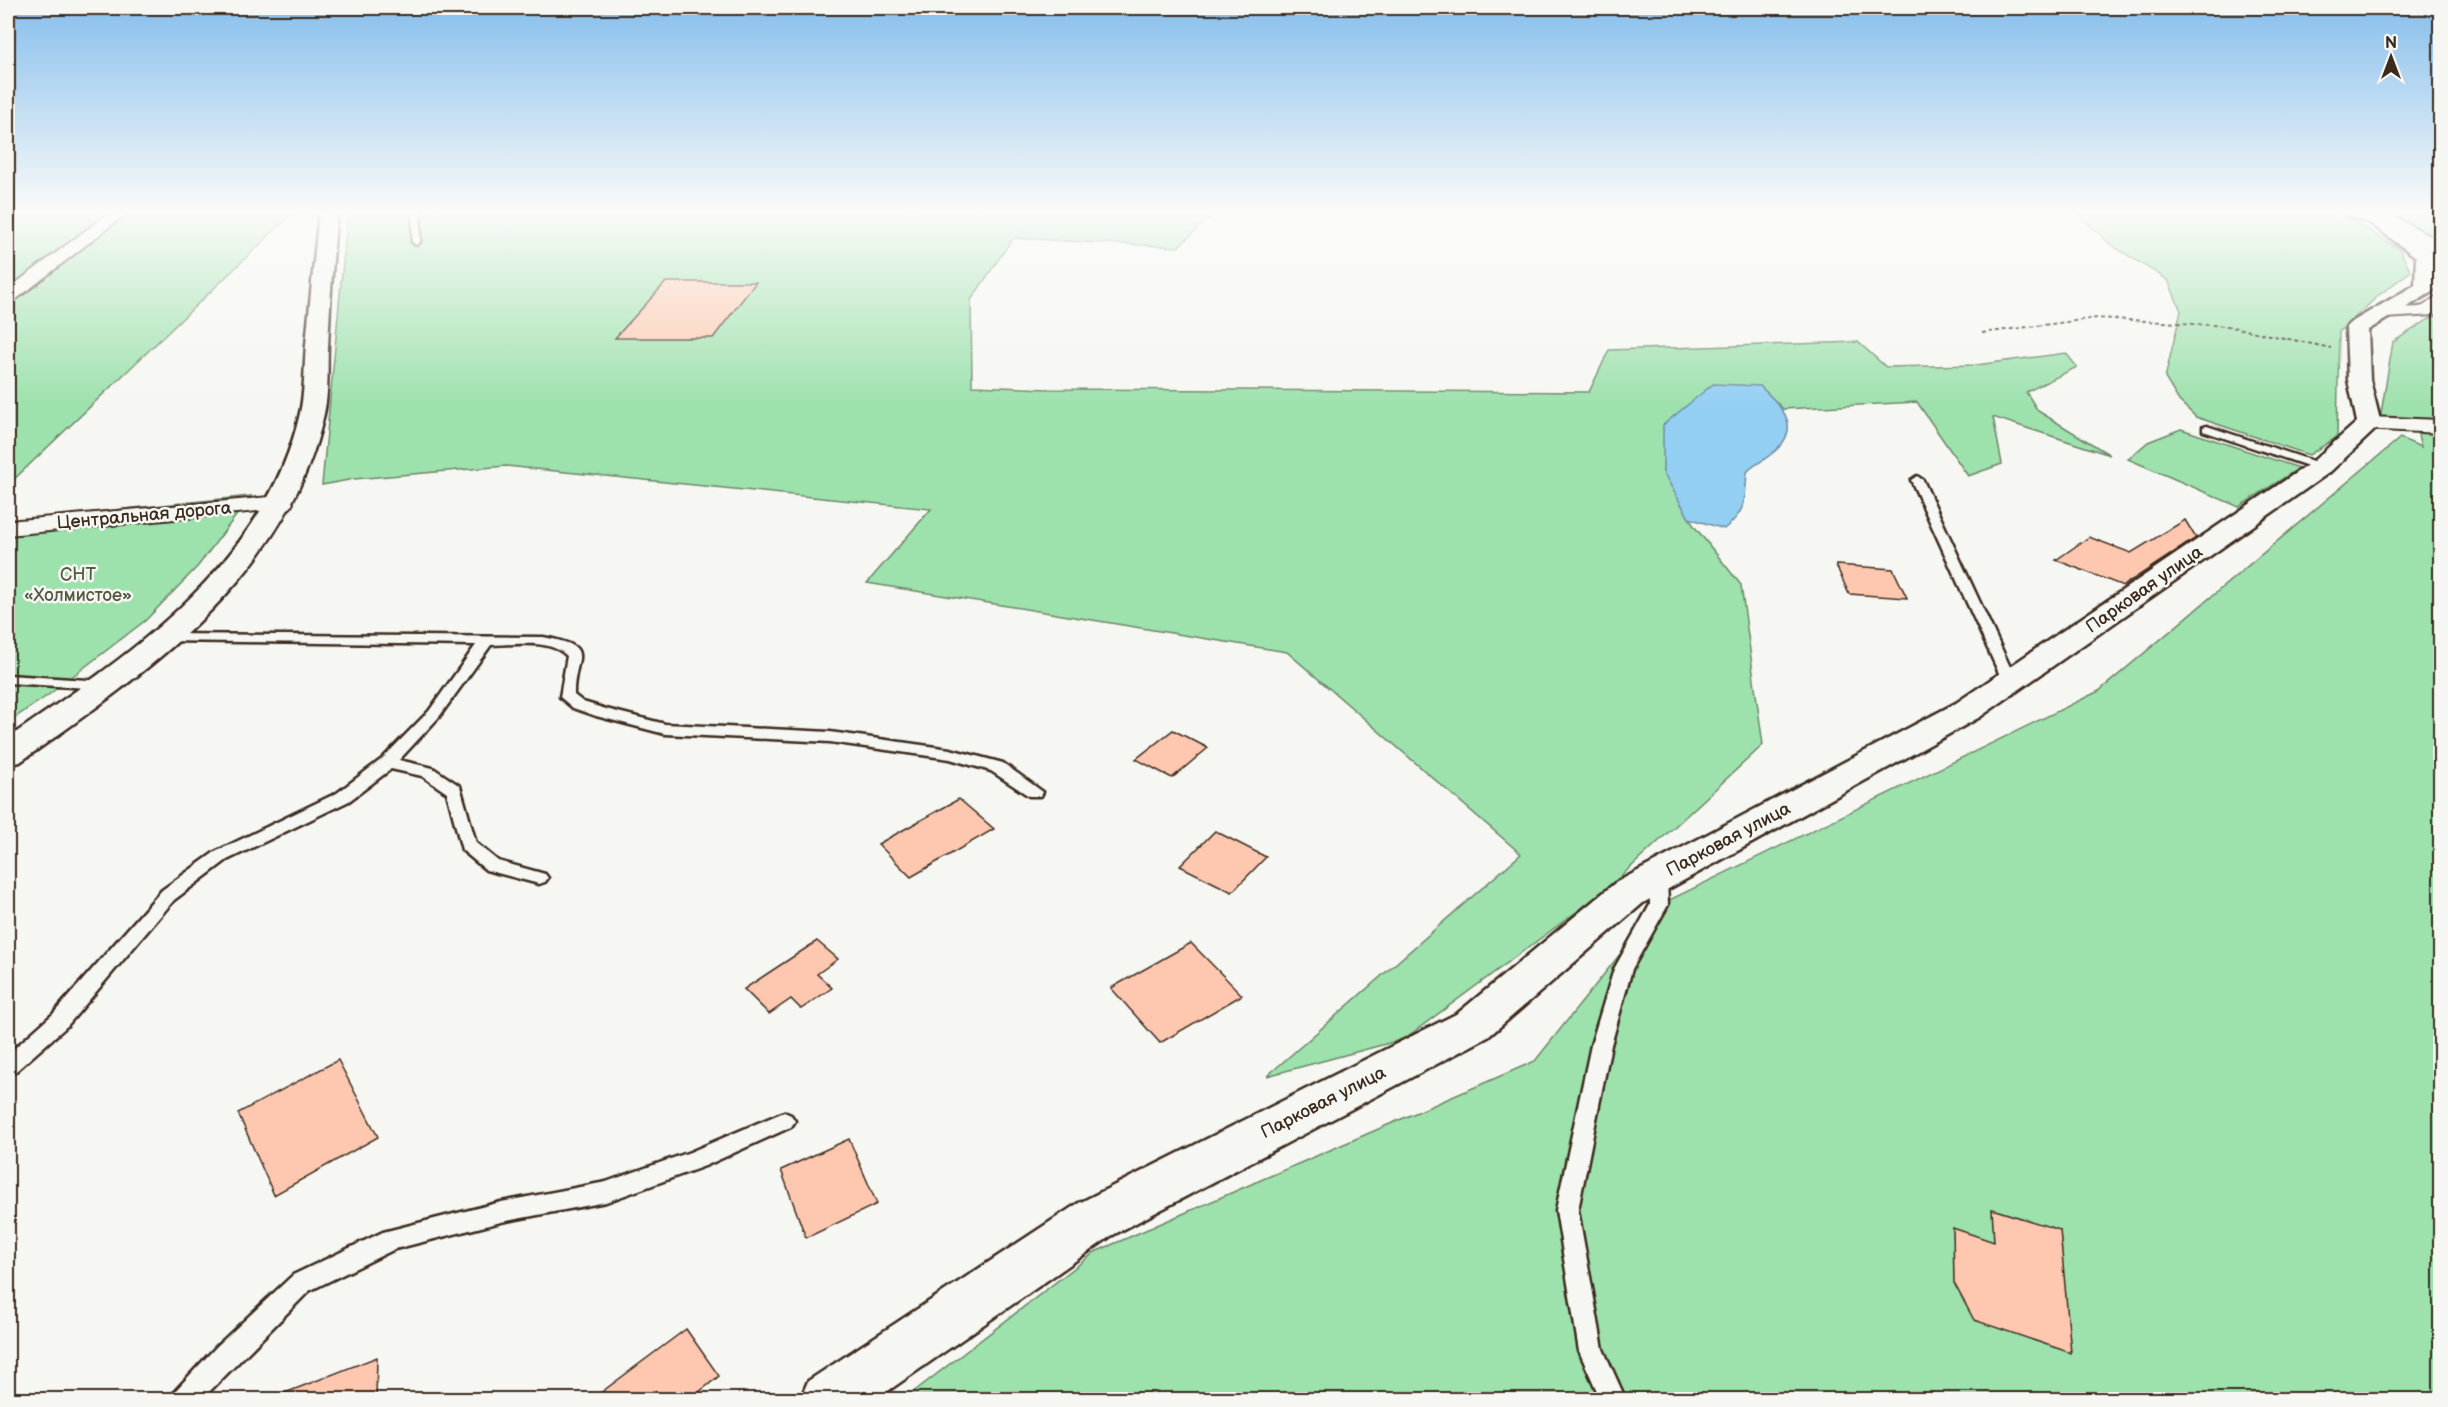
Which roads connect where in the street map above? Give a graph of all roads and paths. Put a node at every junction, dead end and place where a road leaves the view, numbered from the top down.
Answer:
1 (36, 276) edge
2 (323, 276) edge
3 (2425, 276) edge
4 (8, 297) edge
5 (2440, 301) edge
6 (2384, 312) junction
7 (1982, 333) dead end
8 (2358, 353) junction
9 (2369, 424) junction
10 (2440, 427) edge
11 (2207, 429) dead end
12 (2321, 467) junction
13 (1917, 480) dead end
14 (281, 503) junction
15 (8, 528) edge
16 (163, 639) junction
17 (488, 640) junction
18 (8, 679) edge
19 (2010, 682) junction
20 (104, 685) junction
21 (8, 754) edge
22 (388, 763) junction
23 (1035, 792) dead end
24 (1658, 877) junction
25 (539, 878) dead end
26 (8, 1066) edge
27 (784, 1121) dead end
28 (184, 1400) edge
29 (827, 1400) edge
30 (1614, 1400) edge

1 - 4 street
2 - 14 street
3 - 6 street
5 - 6 street
6 - 8 street
7 - 8 path
8 - 9 street
9 - 10 street
9 - 12 street, Парковая улица
11 - 12 lane
12 - 19 street, Парковая улица
13 - 19 lane
14 - 15 street, Центральная дорога
14 - 16 street
16 - 17 lane
16 - 20 street
17 - 22 lane
17 - 23 lane
18 - 20 lane
19 - 24 street, Парковая улица
20 - 21 street
22 - 25 lane
22 - 26 lane
24 - 29 street, Парковая улица
24 - 30 lane
27 - 28 lane

